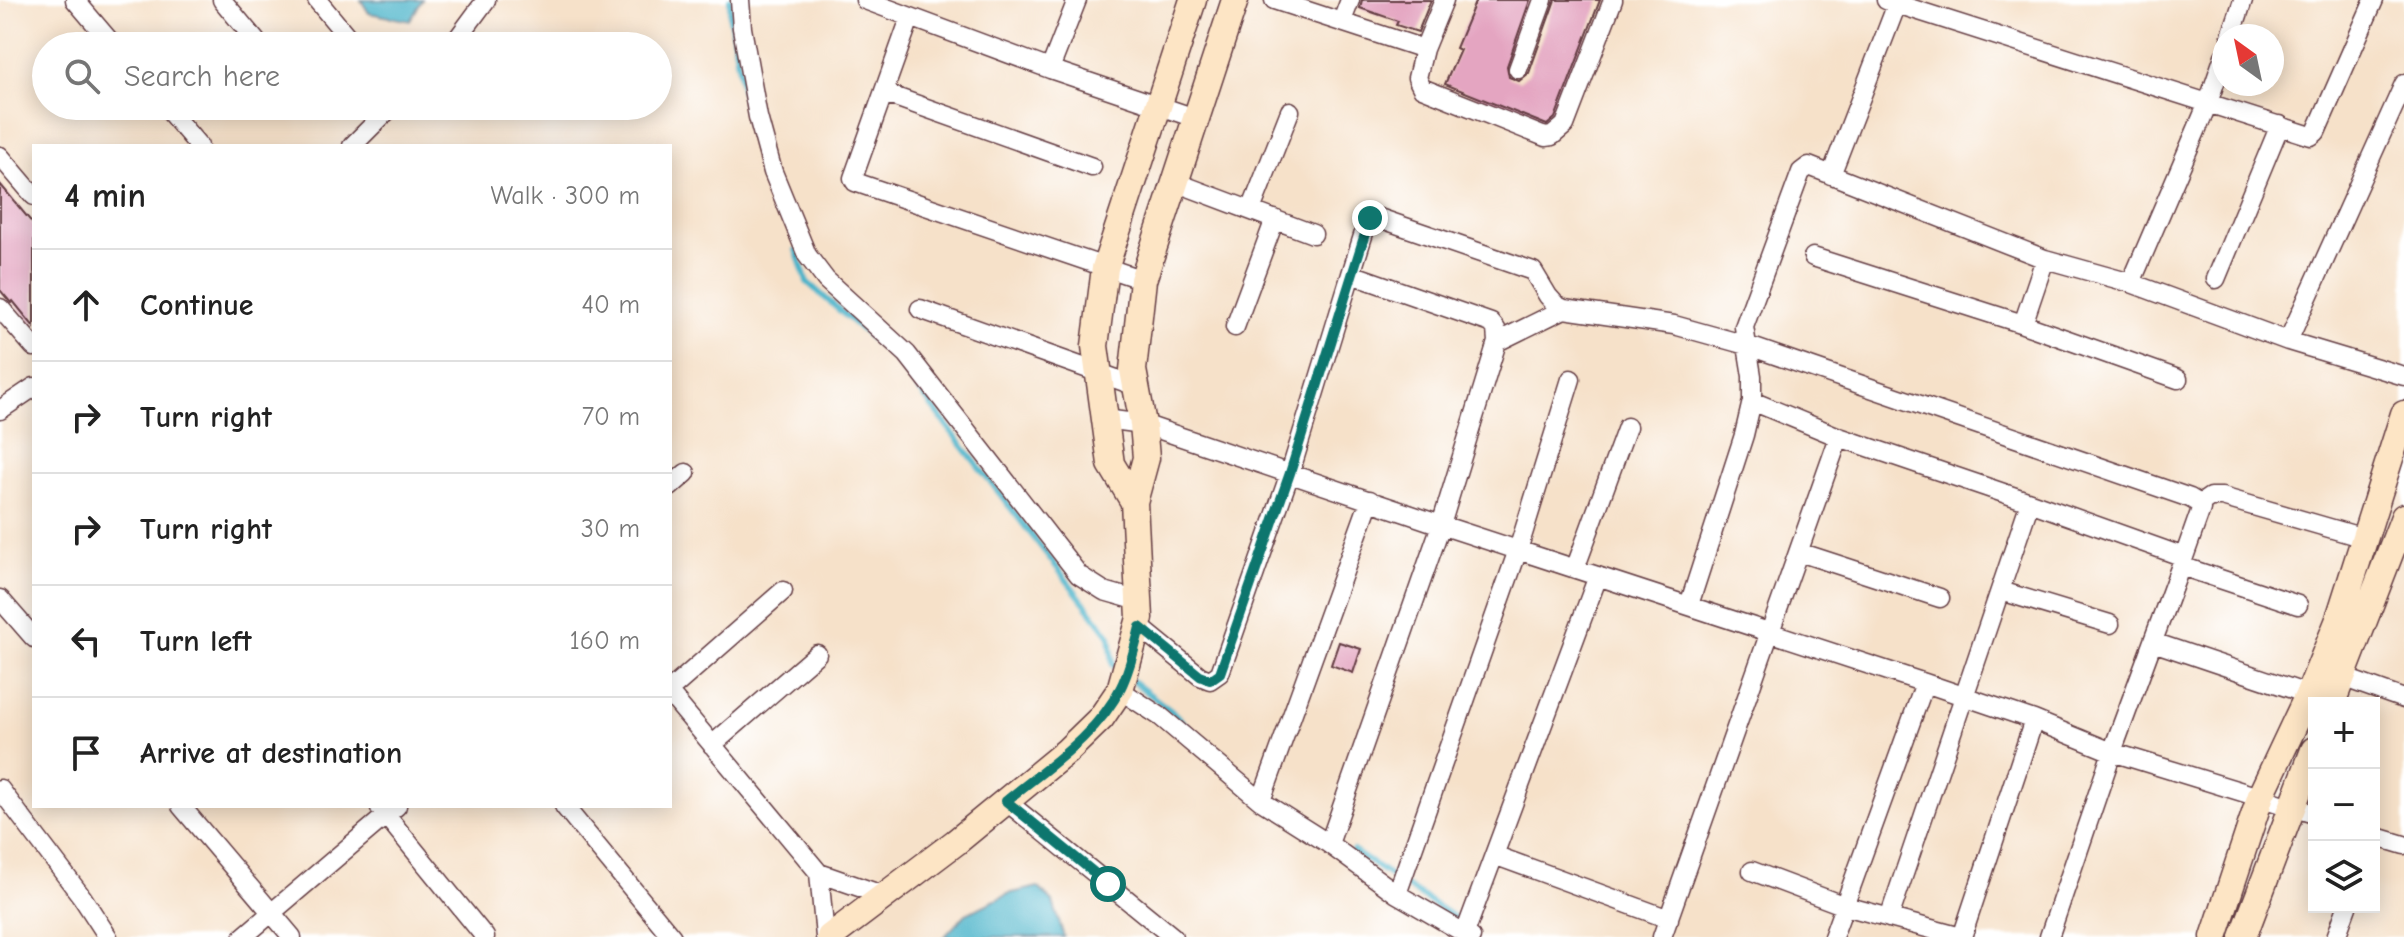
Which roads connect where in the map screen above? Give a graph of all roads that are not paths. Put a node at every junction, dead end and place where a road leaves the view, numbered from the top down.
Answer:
1 (75, 0) edge
2 (222, 0) edge
3 (317, 0) edge
4 (486, 0) edge
5 (740, 0) edge
6 (865, 0) edge
7 (1077, 0) edge
8 (1193, 0) edge
9 (1235, 0) edge
10 (1274, 0) edge
11 (1350, 0) edge
12 (1444, 0) edge
13 (1543, 0) edge
14 (1613, 0) edge
15 (2243, 0) edge
16 (2374, 0) edge
17 (1894, 1) edge
18 (910, 18) junction
19 (1342, 21) junction
20 (2235, 24) edge
21 (102, 32) edge
22 (249, 32) edge
23 (343, 32) edge
24 (462, 32) edge
25 (1424, 49) junction
26 (1050, 69) junction
27 (1518, 69) dead end
28 (2404, 84) edge
29 (2212, 91) edge
30 (884, 93) junction
31 (2208, 103) junction
32 (1157, 106) junction
33 (1290, 111) dead end
34 (1195, 118) junction
35 (177, 120) edge
36 (378, 120) edge
37 (2280, 125) junction
38 (197, 144) edge
39 (354, 144) edge
40 (0, 156) edge
41 (1092, 167) dead end
42 (1831, 175) junction
43 (1175, 182) junction
44 (32, 194) edge
45 (1251, 210) junction
46 (1275, 219) junction
47 (1313, 234) dead end
48 (1813, 257) dead end
49 (2045, 259) junction
50 (1105, 268) junction
51 (1351, 274) junction
52 (2216, 279) dead end
53 (1143, 280) junction
54 (2131, 283) junction
55 (0, 308) edge
56 (920, 309) dead end
57 (1564, 309) junction
58 (2023, 324) junction
59 (1235, 327) dead end
60 (2288, 341) junction
61 (1497, 342) junction
62 (32, 345) edge
63 (1746, 345) junction
64 (1099, 374) junction
65 (2404, 376) edge
66 (1571, 379) dead end
67 (2178, 379) dead end
68 (1136, 386) junction
69 (30, 397) edge
70 (1752, 401) junction
71 (0, 410) edge
72 (2404, 414) edge
73 (1105, 419) junction
74 (1143, 424) junction
75 (1627, 427) dead end
76 (1839, 437) junction
77 (686, 473) dead end
78 (1290, 473) junction
79 (672, 485) edge
80 (1370, 500) junction
81 (1134, 502) junction
82 (2030, 502) junction
83 (2200, 504) junction
84 (2404, 519) edge
85 (1441, 525) junction
86 (2364, 538) junction
87 (1518, 550) junction
88 (1799, 552) junction
89 (2182, 561) junction
90 (1575, 569) junction
91 (1598, 576) junction
92 (783, 591) dead end
93 (2001, 591) junction
94 (1940, 598) dead end
95 (0, 599) edge
96 (1689, 605) junction
97 (2298, 605) dead end
98 (1139, 620) junction
99 (2110, 624) dead end
100 (1771, 632) junction
101 (32, 636) edge
102 (2153, 642) junction
103 (817, 654) dead end
104 (2342, 677) junction
105 (1925, 683) junction
106 (1122, 685) junction
107 (672, 690) edge
108 (2307, 694) junction
109 (672, 695) edge
110 (2334, 697) edge
111 (1965, 699) junction
112 (2404, 699) edge
113 (2034, 720) junction
114 (712, 745) junction
115 (2112, 752) junction
116 (2311, 769) edge
117 (0, 789) edge
118 (2261, 795) junction
119 (1006, 801) junction
120 (1261, 801) junction
121 (183, 808) edge
122 (566, 808) edge
123 (387, 809) edge
124 (2303, 810) edge
125 (2380, 839) edge
126 (1329, 844) junction
127 (2404, 845) edge
128 (1494, 855) junction
129 (1752, 871) dead end
130 (819, 873) junction
131 (1397, 894) junction
132 (885, 896) junction
133 (1845, 906) junction
134 (273, 912) junction
135 (2345, 913) edge
136 (1889, 918) junction
137 (1669, 919) junction
138 (1468, 935) edge
139 (108, 937) edge
140 (243, 937) edge
141 (292, 937) edge
142 (485, 937) edge
143 (672, 937) edge
144 (827, 937) edge
145 (1173, 937) edge
146 (1662, 937) edge
147 (1833, 937) edge
148 (1962, 937) edge
149 (2049, 937) edge
150 (2214, 937) edge
151 (2243, 937) edge
152 (2336, 937) edge

1 - 21 street
2 - 22 street
3 - 23 street
4 - 24 street
5 - 98 street
6 - 18 street
7 - 26 street
8 - 32 street
9 - 34 street
10 - 19 street
11 - 19 street
12 - 25 street
13 - 27 street
14 - 25 street
15 - 20 street
16 - 37 street
17 - 31 street
17 - 42 street
18 - 26 street
18 - 30 street
19 - 25 street
26 - 32 street
28 - 60 street
29 - 31 street
30 - 41 street
30 - 50 street
31 - 37 street
31 - 54 street
32 - 34 street
32 - 50 street
33 - 45 street
34 - 43 street
35 - 38 street
36 - 39 street
37 - 52 street
40 - 44 street
42 - 49 street
42 - 63 street
43 - 45 street
43 - 53 street
45 - 46 street
46 - 47 street
46 - 59 street
48 - 58 street
49 - 54 street
49 - 58 street
50 - 53 street
50 - 64 street
51 - 57 street
51 - 61 street
51 - 78 street
53 - 68 street
54 - 60 street
55 - 62 street
56 - 64 street
57 - 61 street
57 - 63 street
58 - 67 street
60 - 65 street
61 - 85 street
63 - 70 street
63 - 83 street
64 - 68 street
64 - 73 street
66 - 87 street
68 - 74 street
69 - 71 street
70 - 76 street
70 - 96 street
72 - 86 street
73 - 74 street
73 - 81 street
74 - 78 street
74 - 81 street
75 - 90 street
76 - 82 street
76 - 88 street
77 - 79 street
78 - 80 street
78 - 98 street
80 - 85 street
80 - 120 street
81 - 98 street
82 - 89 street
82 - 93 street
83 - 86 street
83 - 89 street
84 - 104 street
85 - 87 street
85 - 126 street
86 - 108 street
87 - 90 street
87 - 131 street
88 - 94 street
88 - 100 street
89 - 97 street
89 - 102 street
90 - 91 street
91 - 96 street
91 - 128 street
92 - 107 street
93 - 99 street
93 - 111 street
95 - 101 street
96 - 100 street
98 - 106 street
100 - 105 street
100 - 137 street
102 - 108 street
102 - 115 street
103 - 114 street
104 - 110 street
104 - 112 street
105 - 111 street
105 - 133 street
106 - 119 street
106 - 120 street
108 - 118 street
109 - 114 street
111 - 113 street
111 - 136 street
113 - 115 street
113 - 148 street
114 - 130 street
115 - 118 street
115 - 149 street
116 - 124 street
117 - 139 street
118 - 124 street
118 - 150 street
119 - 132 street
119 - 145 street
120 - 126 street
121 - 134 street
122 - 143 street
123 - 134 street
123 - 142 street
124 - 151 street
125 - 127 street
126 - 131 street
128 - 137 street
128 - 138 street
129 - 133 street
130 - 132 street
130 - 144 street
131 - 138 street
132 - 144 street
133 - 136 street
133 - 147 street
134 - 140 street
134 - 141 street
135 - 152 street
136 - 148 street
137 - 146 street

